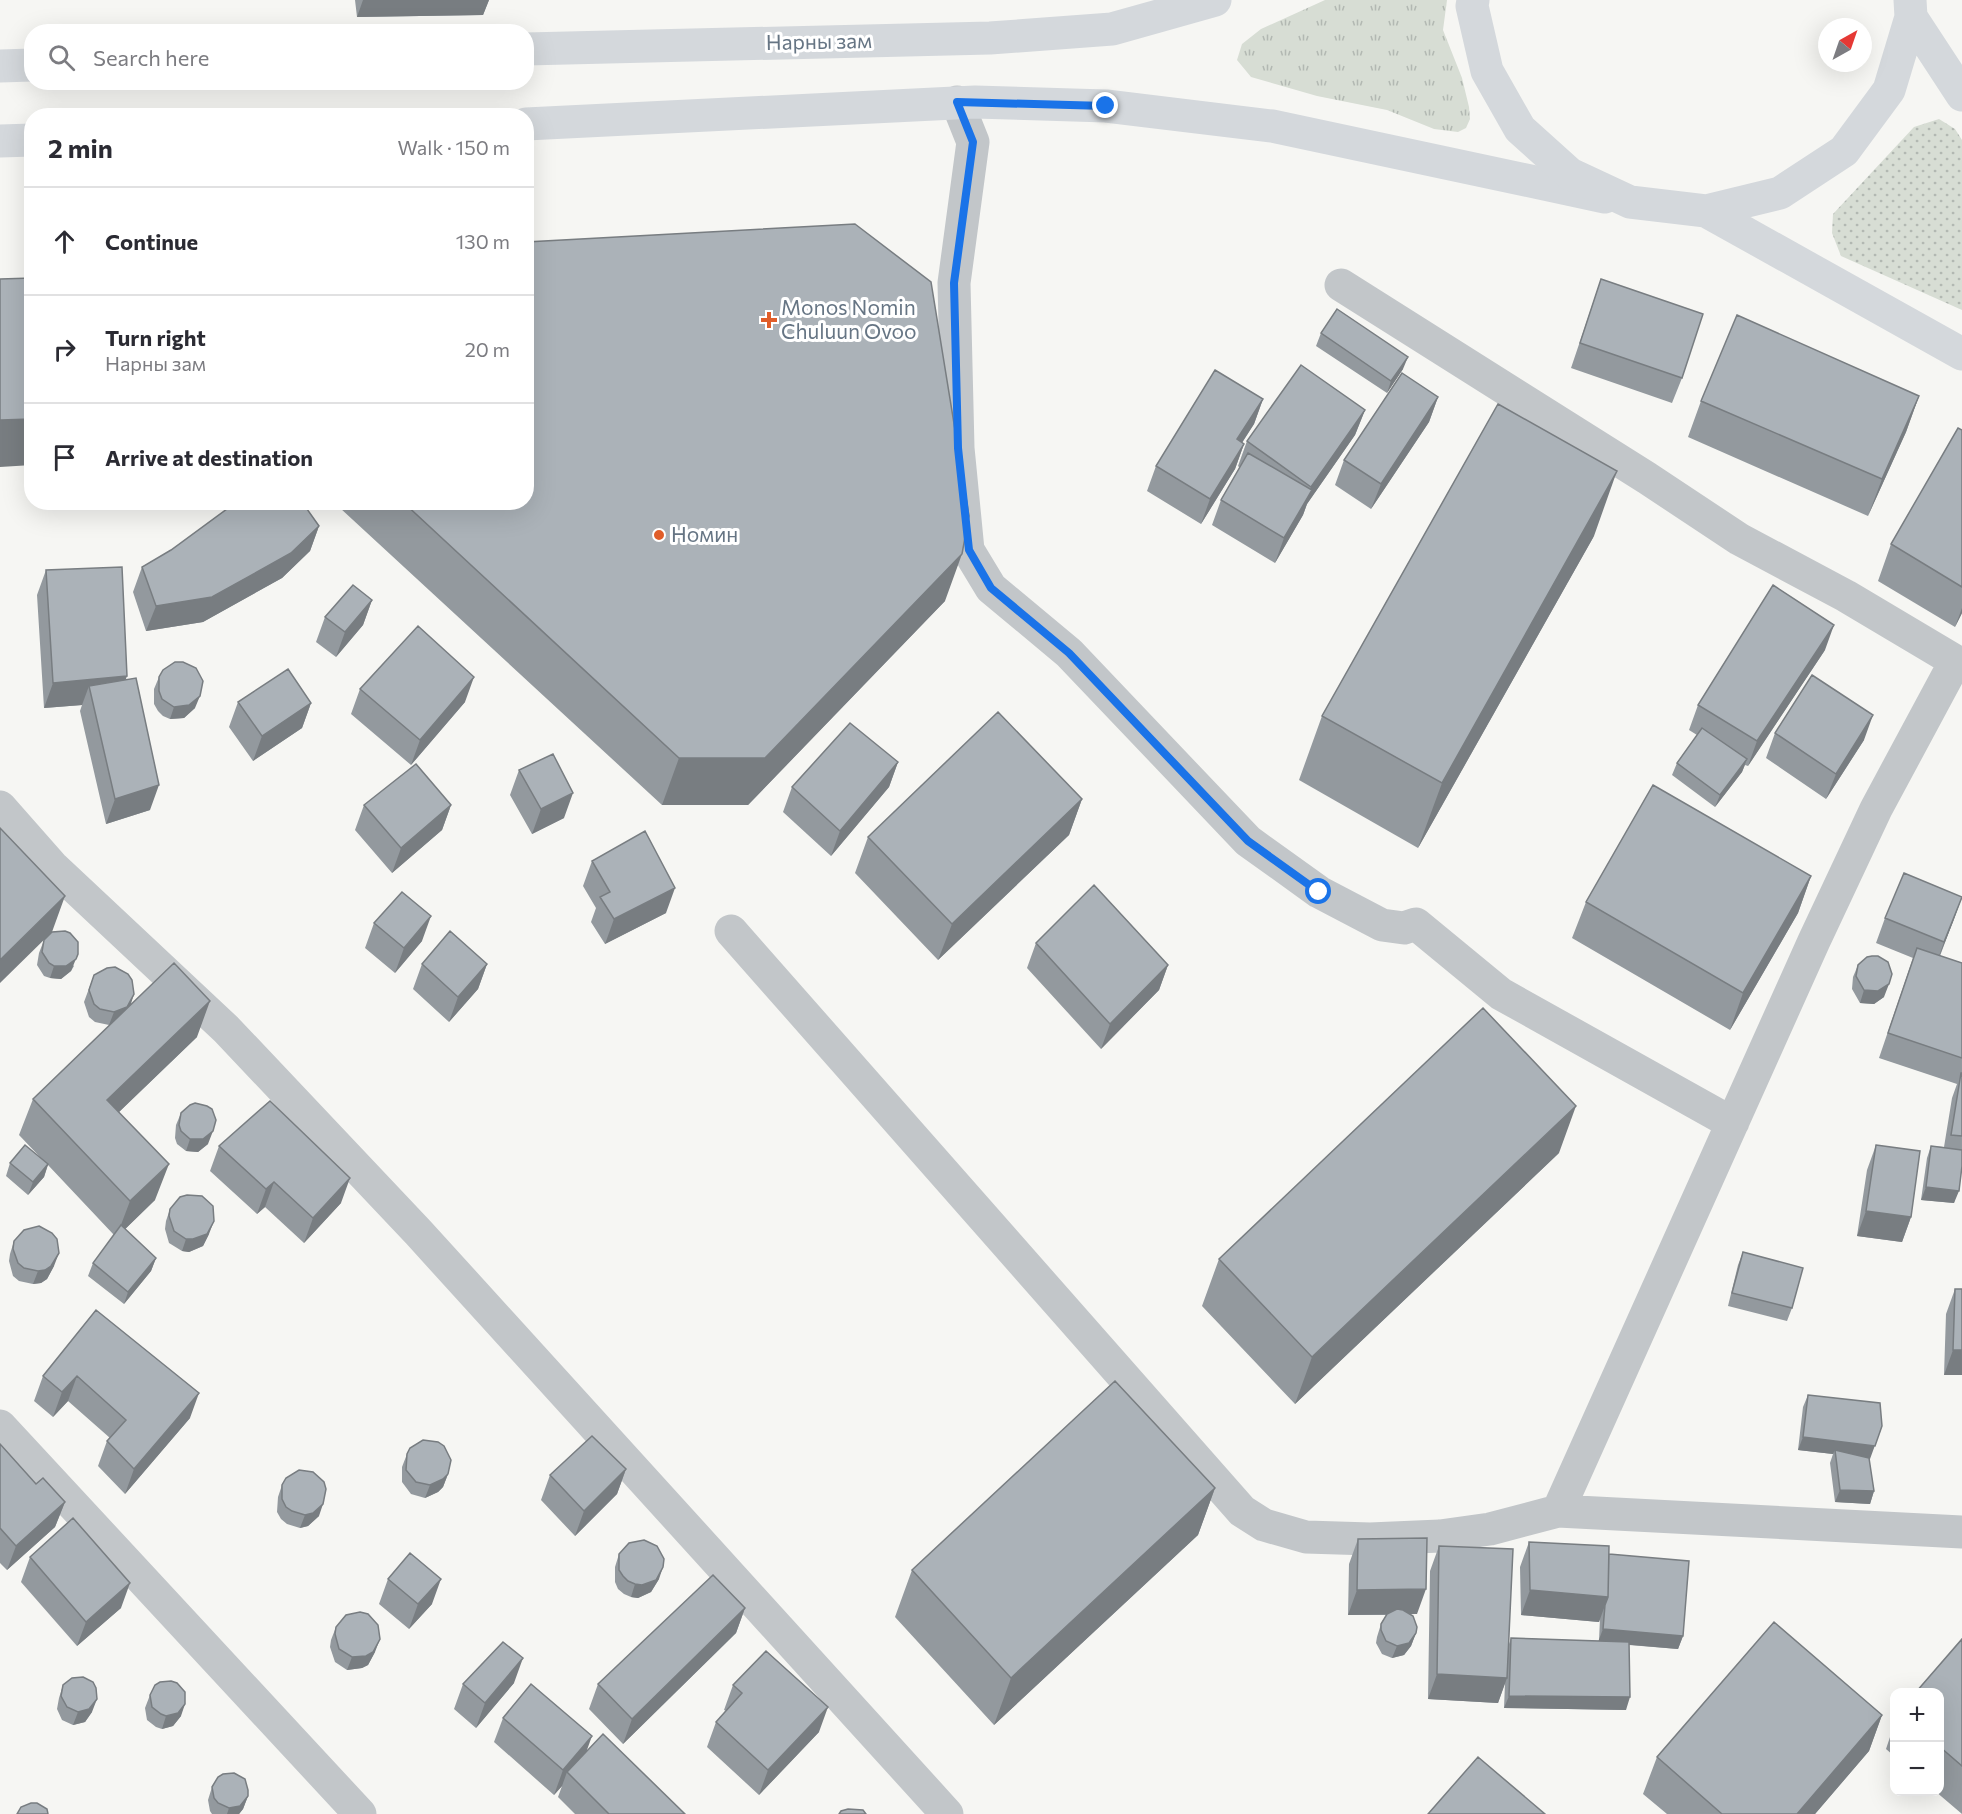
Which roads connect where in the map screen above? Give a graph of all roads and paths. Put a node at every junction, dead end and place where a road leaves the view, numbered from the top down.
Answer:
1 (1215, 0) edge
2 (1473, 0) edge
3 (1910, 8) edge
4 (534, 49) edge
5 (24, 65) edge
6 (0, 66) edge
7 (1962, 95) edge
8 (957, 102) junction
9 (534, 124) edge
10 (24, 140) edge
11 (0, 141) edge
12 (1630, 202) junction
13 (1707, 211) junction
14 (1341, 285) dead end
15 (1962, 354) edge
16 (1959, 664) edge
17 (0, 807) edge
18 (731, 932) dead end
19 (1733, 1122) junction
20 (0, 1426) edge
21 (1558, 1511) junction
22 (1962, 1532) edge
23 (360, 1814) edge
24 (947, 1814) edge

1 - 4 main road, Нарны зам
2 - 12 main road
3 - 7 main road
3 - 13 main road
5 - 6 main road
8 - 9 main road
8 - 12 main road
8 - 19 street
10 - 11 main road
12 - 13 main road
13 - 15 main road
14 - 16 street
16 - 19 street
17 - 24 street
18 - 21 street
19 - 21 street
20 - 23 street
21 - 22 street

